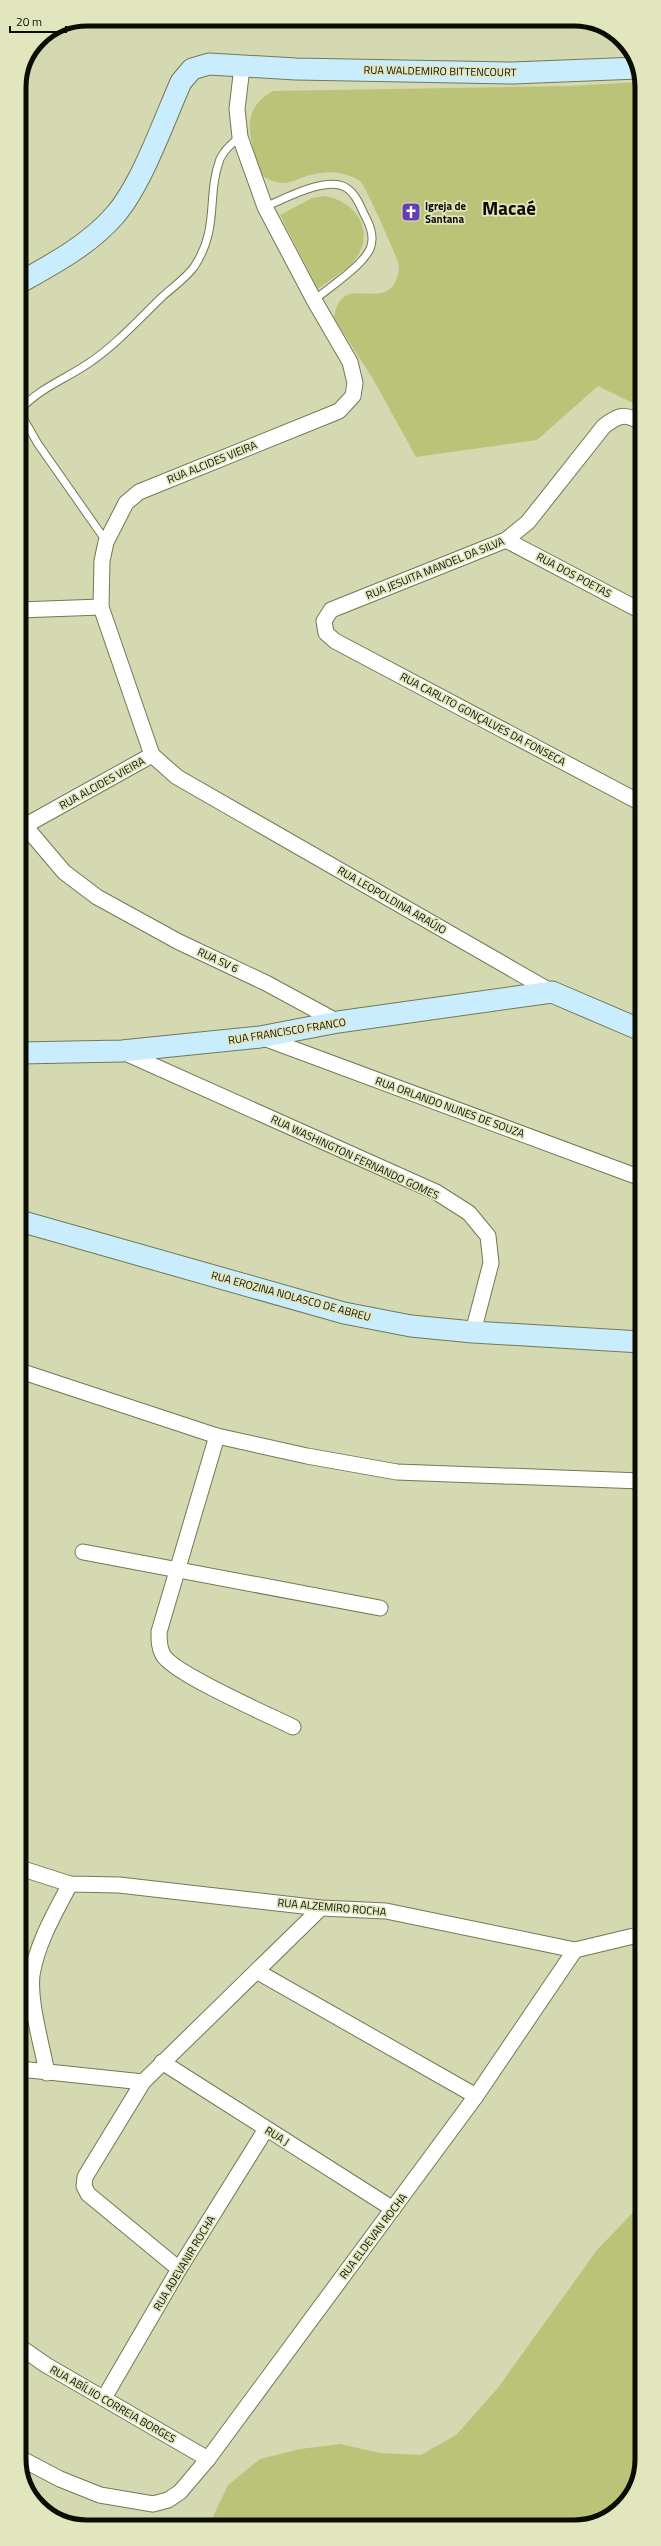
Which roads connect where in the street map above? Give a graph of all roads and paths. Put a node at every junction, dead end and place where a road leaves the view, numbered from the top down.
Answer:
1 (242, 67) junction
2 (632, 68) edge
3 (240, 137) junction
4 (265, 207) junction
5 (26, 279) edge
6 (314, 300) junction
7 (26, 404) edge
8 (635, 419) edge
9 (26, 423) edge
10 (506, 540) junction
11 (106, 542) junction
12 (101, 607) junction
13 (635, 608) edge
14 (26, 610) edge
15 (326, 632) joint
16 (152, 755) junction
17 (635, 800) edge
18 (26, 825) edge
19 (26, 831) edge
20 (552, 992) junction
21 (338, 1022) junction
22 (635, 1027) edge
23 (260, 1036) junction
24 (122, 1051) junction
25 (26, 1054) edge
26 (635, 1176) edge
27 (26, 1223) edge
28 (474, 1332) junction
29 (635, 1342) edge
30 (26, 1373) edge
31 (217, 1436) junction
32 (635, 1481) edge
33 (83, 1552) dead end
34 (179, 1569) junction
35 (380, 1608) dead end
36 (293, 1727) dead end
37 (26, 1870) edge
38 (70, 1884) junction
39 (321, 1908) junction
40 (635, 1936) edge
41 (575, 1950) junction
42 (258, 1972) junction
43 (162, 2062) junction
44 (26, 2069) edge
45 (47, 2073) junction
46 (143, 2082) junction
47 (476, 2096) junction
48 (266, 2129) junction
49 (393, 2209) junction
50 (179, 2268) junction
51 (26, 2350) edge
52 (104, 2398) junction
53 (208, 2458) junction
54 (26, 2461) edge

1 - 2 street, RUA WALDEMIRO BITTENCOURT
1 - 3 street, RUA ALCIDES VIEIRA
1 - 5 street, RUA WALDEMIRO BITTENCOURT
3 - 4 street, RUA ALCIDES VIEIRA
3 - 7 lane
4 - 6 street, RUA ALCIDES VIEIRA
4 - 6 lane
6 - 11 street, RUA ALCIDES VIEIRA
8 - 10 street, RUA JESUITA MANOEL DA SILVA
9 - 11 lane
10 - 13 street, RUA DOS POETAS
10 - 15 street, RUA JESUITA MANOEL DA SILVA
11 - 12 street, RUA ALCIDES VIEIRA
12 - 14 street
12 - 16 street, RUA ALCIDES VIEIRA
15 - 17 street, RUA CARLITO GONÇALVES DA FONSECA
16 - 18 street, RUA ALCIDES VIEIRA
16 - 20 street, RUA LEOPOLDINA ARAÚJO
19 - 21 street, RUA SV 6
20 - 21 street, RUA FRANCISCO FRANCO
20 - 22 street, RUA LEOPOLDINA ARAÚJO
21 - 23 street, RUA FRANCISCO FRANCO
23 - 24 street, RUA FRANCISCO FRANCO
23 - 26 street, RUA ORLANDO NUNES DE SOUZA
24 - 25 street, RUA FRANCISCO FRANCO
24 - 28 street, RUA WASHINGTON FERNANDO GOMES
27 - 28 street, RUA EROZINA NOLASCO DE ABREU
28 - 29 street, RUA EROZINA NOLASCO DE ABREU
30 - 31 street
31 - 32 street
31 - 34 street
33 - 34 street
34 - 35 street
34 - 36 street
37 - 38 street, RUA ALZEMIRO ROCHA
38 - 39 street, RUA ALZEMIRO ROCHA
38 - 45 street
39 - 41 street, RUA ALZEMIRO ROCHA
39 - 42 street
40 - 41 street, RUA ALZEMIRO ROCHA
41 - 47 street, RUA ELDEVAN ROCHA
42 - 43 street
42 - 47 street
43 - 46 street
43 - 48 street, RUA J
44 - 45 street
45 - 46 street
46 - 50 street
47 - 49 street, RUA ELDEVAN ROCHA
48 - 49 street, RUA J
48 - 50 street, RUA ADEVANIR ROCHA
49 - 53 street, RUA ELDEVAN ROCHA
50 - 52 street, RUA ADEVANIR ROCHA
51 - 52 street, RUA ABÍLIIO CORREIA BORGES
52 - 53 street, RUA ABÍLIIO CORREIA BORGES
53 - 54 street, RUA ELDEVAN ROCHA

